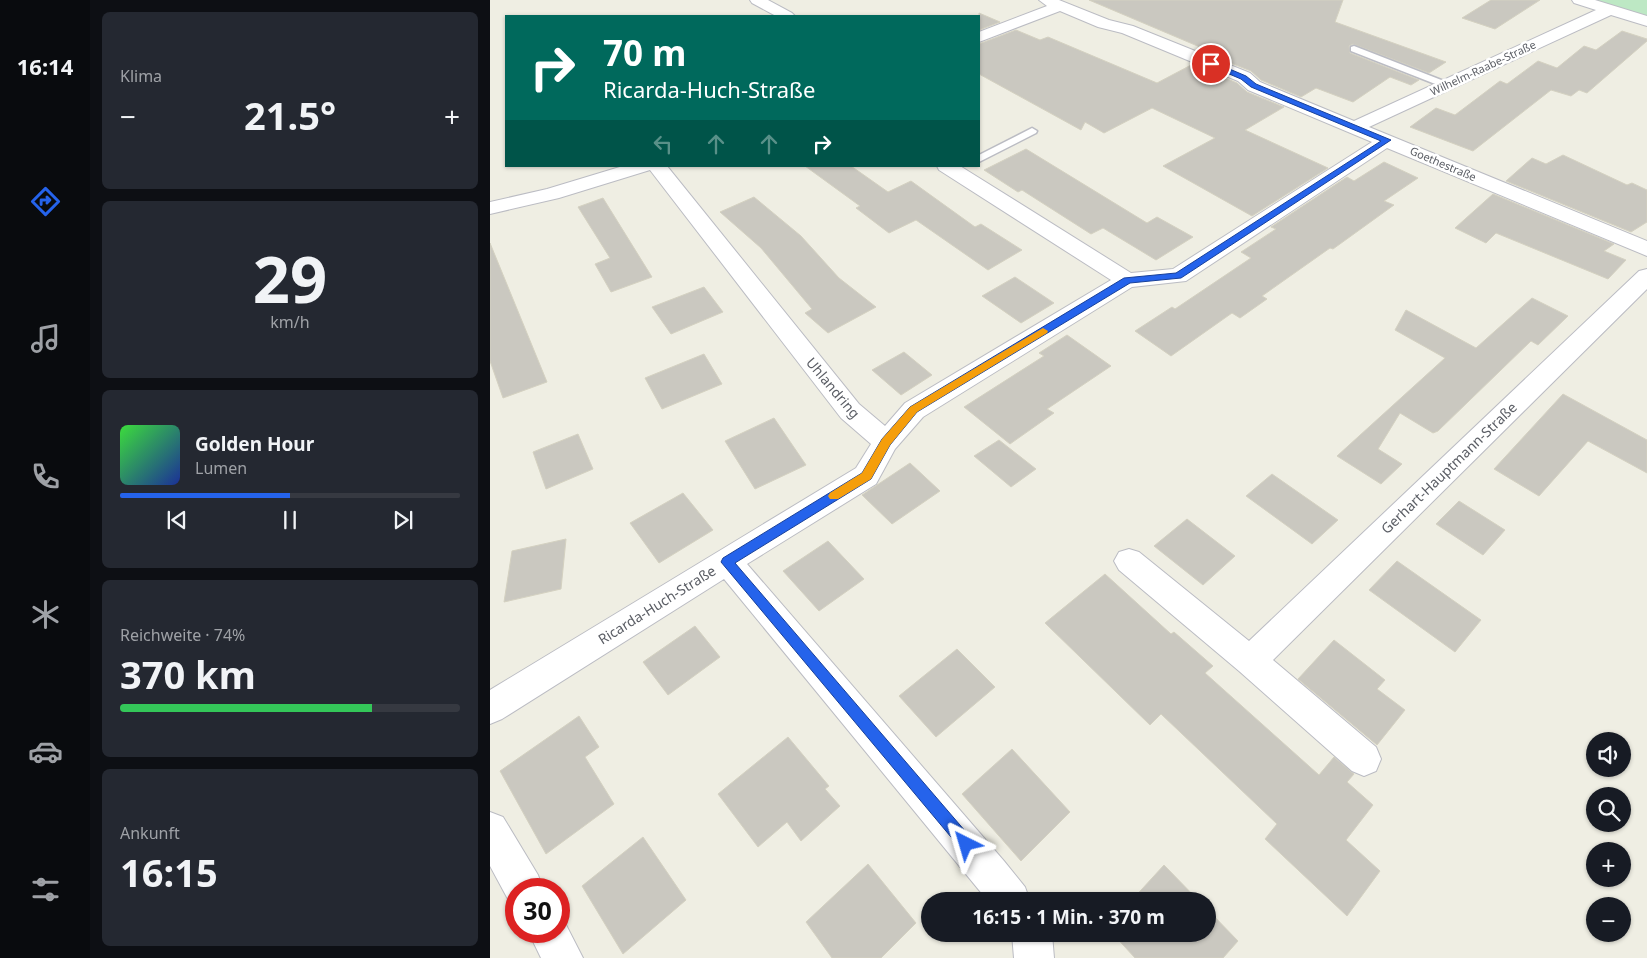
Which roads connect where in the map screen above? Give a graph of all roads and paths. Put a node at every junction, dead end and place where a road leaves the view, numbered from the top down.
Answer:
1 (757, 0) edge
2 (1579, 0) edge
3 (1053, 3) edge
4 (1610, 10) junction
5 (785, 15) edge
6 (1647, 21) edge
7 (980, 37) edge
8 (1354, 50) dead end
9 (1446, 85) junction
10 (1355, 127) junction
11 (1032, 132) dead end
12 (1387, 140) junction
13 (980, 158) edge
14 (641, 167) edge
15 (658, 167) edge
16 (955, 168) edge
17 (490, 208) edge
18 (1647, 249) edge
19 (1647, 276) edge
20 (1127, 280) junction
21 (886, 442) junction
22 (1129, 561) dead end
23 (727, 562) junction
24 (1250, 661) junction
25 (490, 708) edge
26 (1364, 759) dead end
27 (490, 830) edge
28 (518, 878) edge
29 (1004, 892) edge
30 (1033, 942) edge
31 (555, 943) edge
32 (563, 958) edge
33 (1034, 958) edge

1 - 5 street
2 - 4 street
3 - 7 street
3 - 10 street, Goethestraße
4 - 6 street
4 - 9 street, Wilhelm-Raabe-Straße
8 - 9 lane
9 - 10 street, Wilhelm-Raabe-Straße
10 - 12 street, Goethestraße
11 - 13 lane
12 - 18 street, Goethestraße
12 - 20 street
14 - 17 street
15 - 21 street, Uhlandring
16 - 20 street
19 - 24 street, Gerhart-Hauptmann-Straße
20 - 21 street
21 - 23 street, Ricarda-Huch-Straße
22 - 24 street
23 - 25 street, Ricarda-Huch-Straße
23 - 29 street
24 - 26 street
27 - 28 street
30 - 33 street
31 - 32 street

